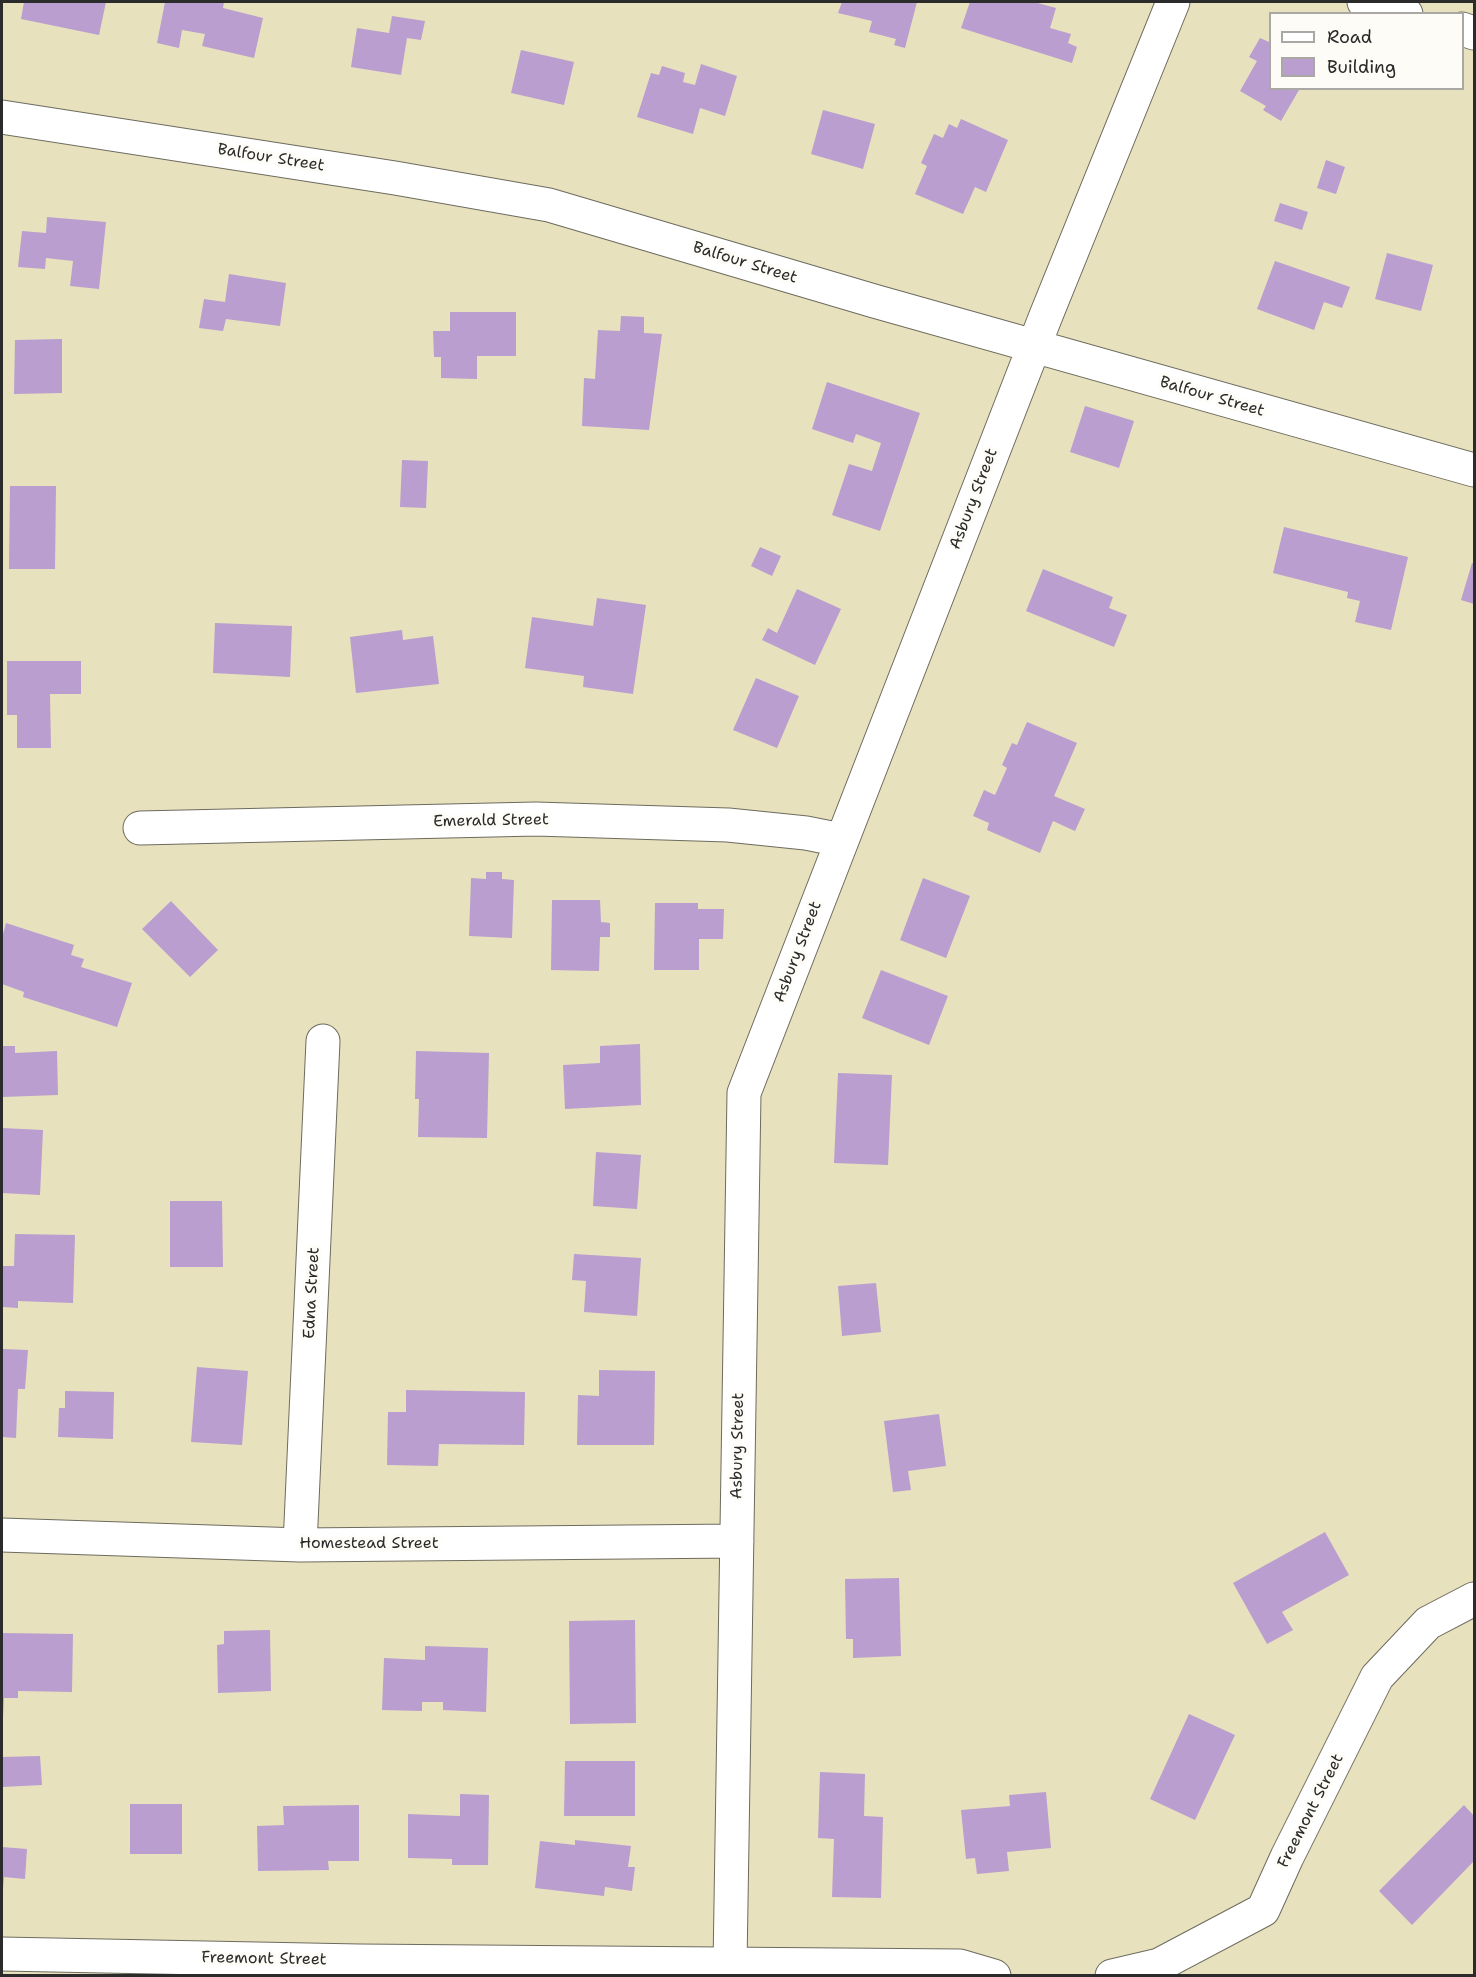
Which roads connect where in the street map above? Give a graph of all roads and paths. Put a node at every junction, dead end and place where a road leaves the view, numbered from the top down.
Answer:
1 (1173, 2) edge
2 (1364, 2) edge
3 (1399, 12) edge
4 (2, 117) edge
5 (1034, 347) junction
6 (1474, 470) edge
7 (140, 828) dead end
8 (841, 840) junction
9 (323, 1041) dead end
10 (2, 1534) edge
11 (737, 1541) junction
12 (300, 1545) junction
13 (1474, 1599) edge
14 (2, 1954) edge
15 (730, 1965) junction
16 (994, 1976) edge
17 (1112, 1976) edge

1 - 5 street, Asbury Street
2 - 3 street
4 - 5 street, Balfour Street
5 - 6 street, Balfour Street
5 - 8 street, Asbury Street
7 - 8 street, Emerald Street
8 - 11 street, Asbury Street
9 - 12 street, Edna Street
10 - 12 street, Homestead Street
11 - 12 street, Homestead Street
11 - 15 street, Asbury Street
13 - 17 street, Freemont Street
14 - 15 street, Freemont Street
15 - 16 street, Freemont Street

